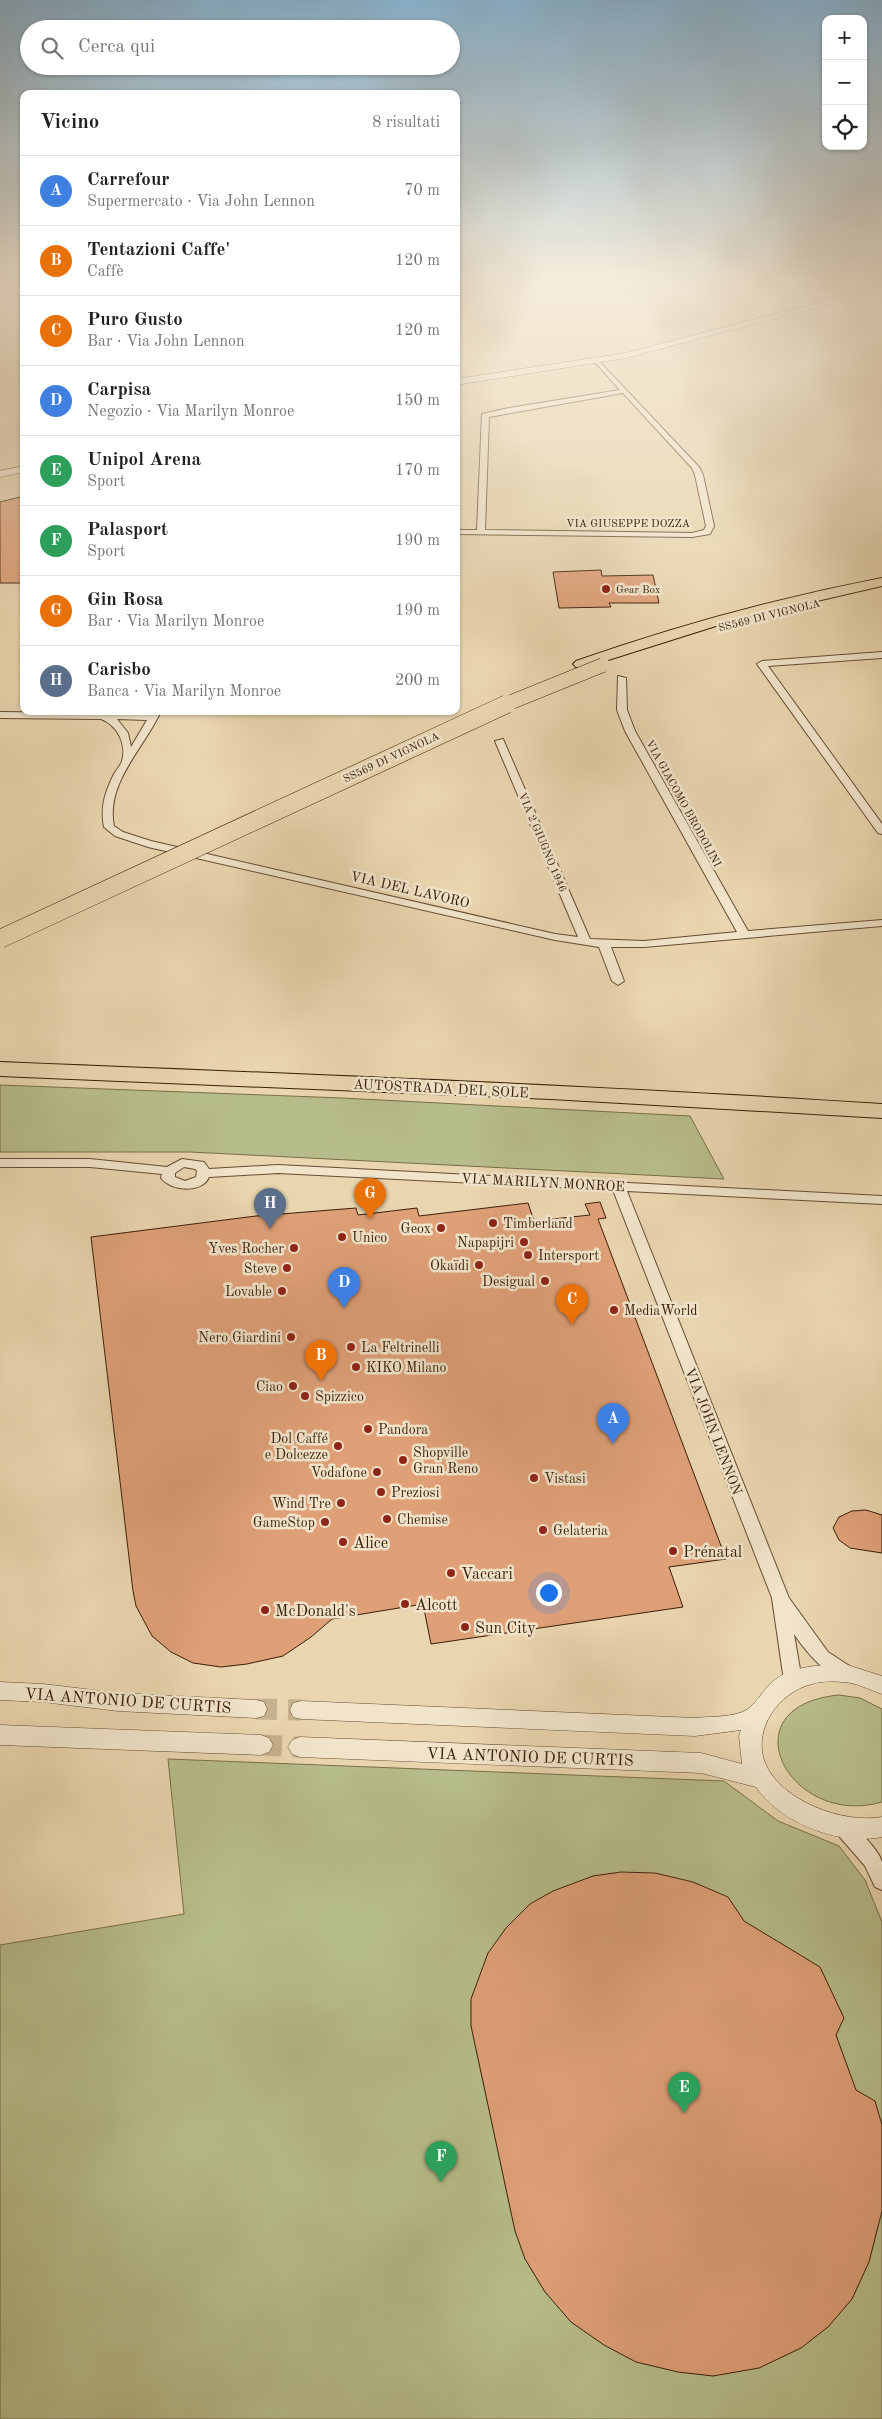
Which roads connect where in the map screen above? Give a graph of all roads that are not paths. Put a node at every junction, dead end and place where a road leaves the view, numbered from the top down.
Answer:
1 (596, 396) edge
2 (630, 396) edge
3 (20, 470) edge
4 (0, 474) edge
5 (460, 532) edge
6 (481, 532) junction
7 (882, 582) edge
8 (882, 589) edge
9 (882, 655) edge
10 (621, 678) dead end
11 (20, 714) edge
12 (0, 715) edge
13 (77, 715) edge
14 (127, 715) edge
15 (154, 715) edge
16 (154, 715) edge
17 (99, 716) junction
18 (113, 720) junction
19 (500, 741) dead end
20 (127, 760) junction
21 (882, 830) edge
22 (882, 923) edge
23 (0, 925) edge
24 (744, 935) junction
25 (0, 939) edge
26 (586, 942) junction
27 (604, 944) junction
28 (618, 981) dead end
29 (0, 1057) edge
30 (0, 1069) edge
31 (882, 1097) edge
32 (882, 1111) edge
33 (0, 1163) edge
34 (169, 1171) junction
35 (204, 1173) junction
36 (618, 1185) junction
37 (882, 1200) edge
38 (780, 1598) junction
39 (845, 1672) junction
40 (793, 1681) junction
41 (882, 1686) edge
42 (0, 1691) edge
43 (256, 1709) tunnel mouth
44 (301, 1710) tunnel mouth
45 (755, 1716) junction
46 (0, 1735) edge
47 (261, 1745) tunnel mouth
48 (300, 1746) tunnel mouth
49 (759, 1778) junction
50 (882, 1827) edge
51 (846, 1830) junction
52 (882, 1881) edge

1 - 6 street
2 - 6 street, VIA GIUSEPPE DOZZA
3 - 4 street
5 - 6 street, VIA GIUSEPPE DOZZA
7 - 23 highway, SS569 DI VIGNOLA
8 - 25 highway, SS569 DI VIGNOLA, bridge
9 - 21 street
10 - 24 street, VIA GIACOMO BRODOLINI
11 - 12 street
13 - 17 street
14 - 17 street
15 - 18 street
16 - 20 street
17 - 18 street
18 - 20 street
19 - 26 street, VIA 2 GIUGNO 1946
20 - 26 street, VIA DEL LAVORO
22 - 24 street, VIA DEL LAVORO
24 - 27 street, VIA DEL LAVORO
26 - 27 street, VIA DEL LAVORO
27 - 28 street
29 - 31 highway, AUTOSTRADA DEL SOLE
30 - 32 highway, AUTOSTRADA DEL SOLE
33 - 34 street
34 - 35 street
34 - 35 street
35 - 36 street, VIA MARILYN MONROE
36 - 37 street, VIA MARILYN MONROE
36 - 38 street, VIA JOHN LENNON
38 - 39 street
38 - 40 street, VIA JOHN LENNON
39 - 40 street
39 - 41 street
40 - 45 street
42 - 43 street, VIA ANTONIO DE CURTIS
44 - 45 street
45 - 49 street
46 - 47 street
48 - 49 street, VIA ANTONIO DE CURTIS
49 - 51 street, VIA ANTONIO DE CURTIS
50 - 51 street, VIA ANTONIO DE CURTIS
51 - 52 street

